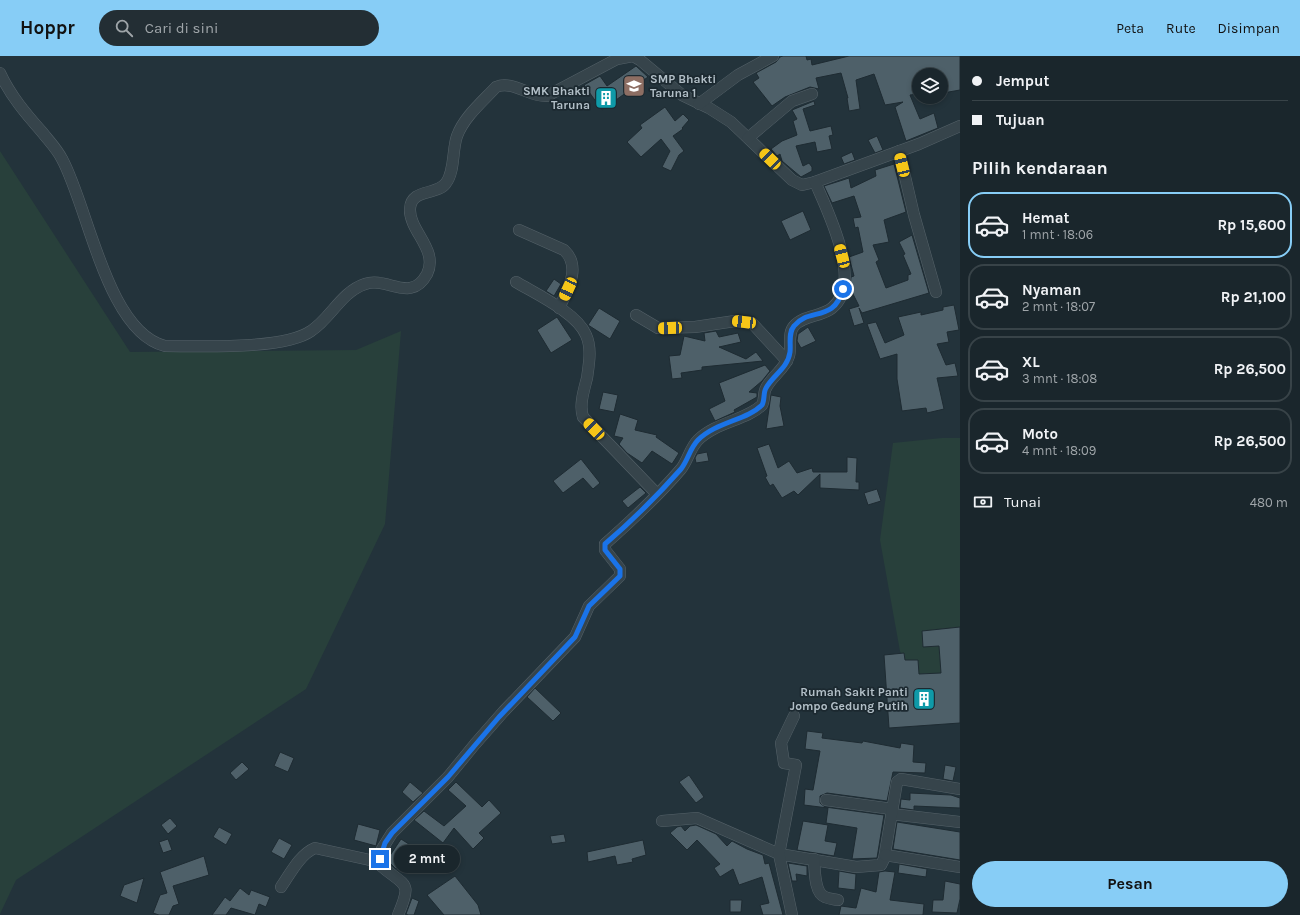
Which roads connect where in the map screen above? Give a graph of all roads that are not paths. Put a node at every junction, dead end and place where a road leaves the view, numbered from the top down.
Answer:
1 (773, 56) edge
2 (639, 58) edge
3 (0, 73) edge
4 (812, 94) dead end
5 (699, 104) junction
6 (960, 126) edge
7 (748, 138) junction
8 (899, 151) junction
9 (815, 182) junction
10 (519, 230) dead end
11 (516, 282) dead end
12 (936, 292) dead end
13 (559, 308) junction
14 (636, 315) dead end
15 (787, 361) junction
16 (657, 494) junction
17 (794, 716) dead end
18 (960, 788) edge
19 (826, 800) dead end
20 (891, 812) junction
21 (662, 821) dead end
22 (960, 822) edge
23 (779, 854) junction
24 (885, 855) junction
25 (814, 859) junction
26 (379, 862) junction
27 (960, 867) edge
28 (281, 887) dead end
29 (838, 900) dead end
30 (398, 915) edge
31 (792, 915) edge

1 - 5 street
2 - 3 street
2 - 5 street
4 - 7 street
5 - 7 street
6 - 8 street
7 - 9 street
8 - 9 street
8 - 12 street
9 - 15 street
10 - 13 street
11 - 13 street
13 - 16 street
14 - 15 street
15 - 16 street
16 - 26 street
17 - 23 street
18 - 20 street
19 - 20 street
20 - 22 street
20 - 24 street
21 - 23 street
23 - 25 street
23 - 31 street
24 - 25 street
24 - 27 street
25 - 29 street
26 - 28 street
26 - 30 street

